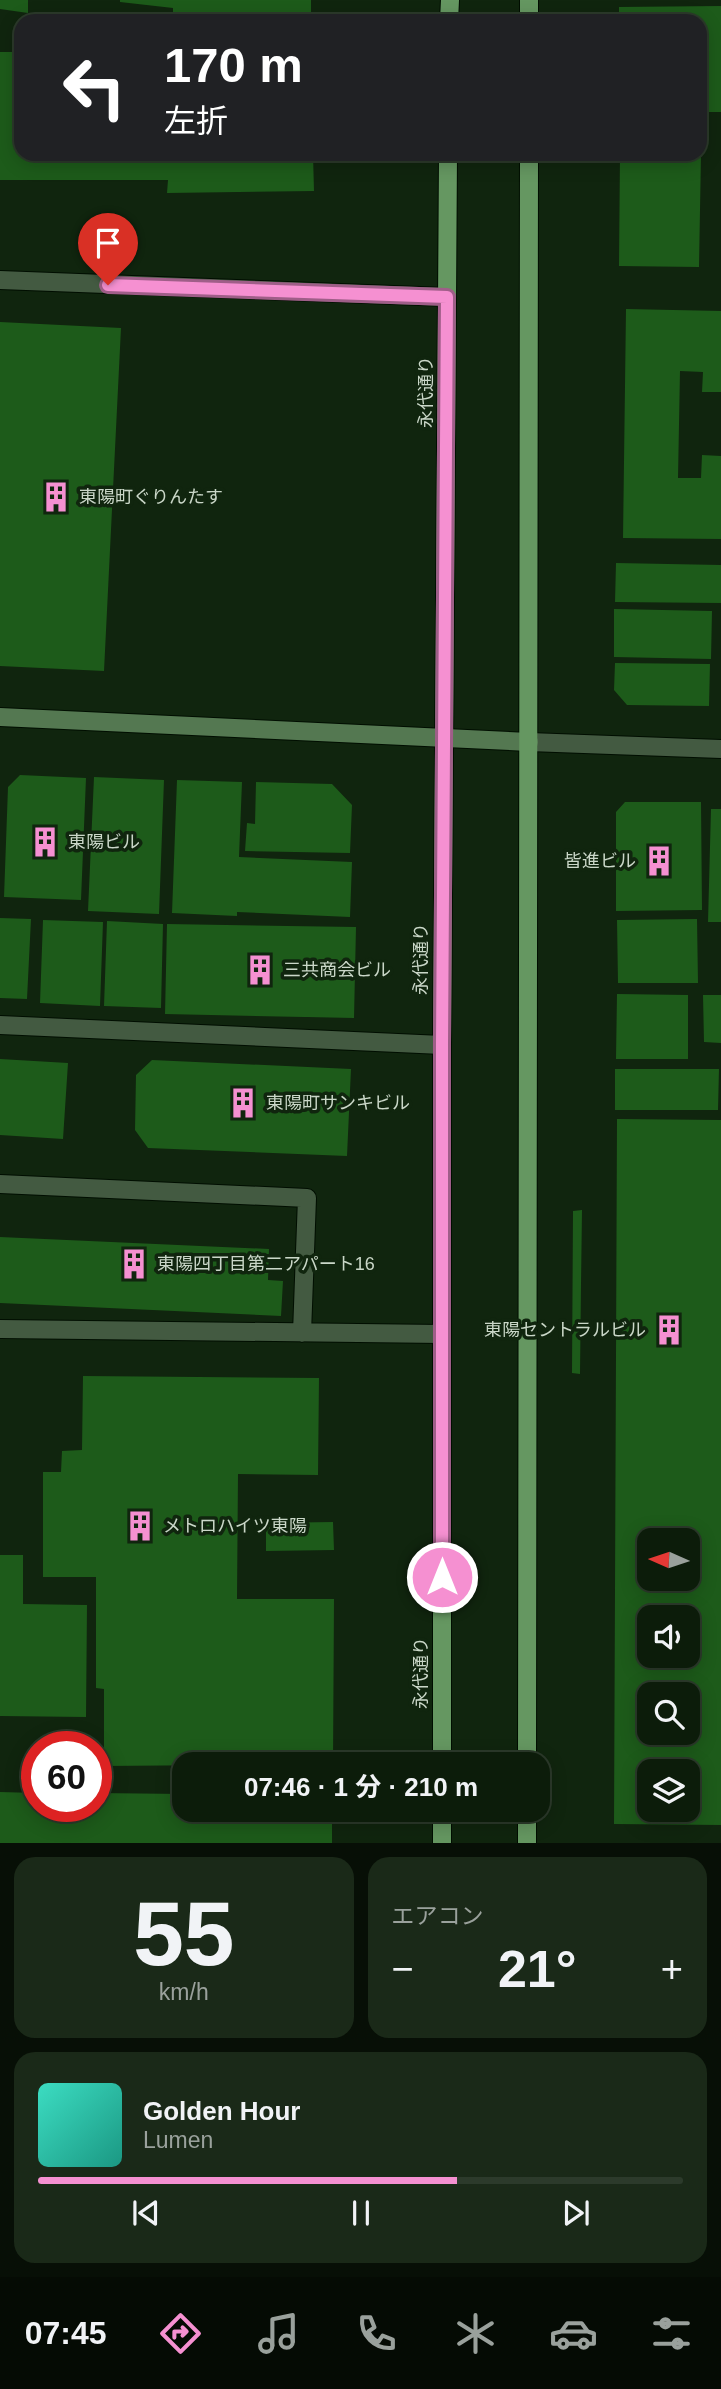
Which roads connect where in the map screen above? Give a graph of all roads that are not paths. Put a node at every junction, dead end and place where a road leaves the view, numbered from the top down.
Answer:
1 (449, 161) edge
2 (529, 161) edge
3 (0, 280) edge
4 (447, 297) junction
5 (0, 717) edge
6 (444, 739) junction
7 (529, 742) junction
8 (721, 749) edge
9 (0, 1025) edge
10 (442, 1045) junction
11 (0, 1184) edge
12 (0, 1329) edge
13 (302, 1333) junction
14 (442, 1334) junction
15 (442, 1752) edge
16 (527, 1752) edge
17 (442, 1822) edge
18 (527, 1822) edge
19 (442, 1843) edge
20 (527, 1843) edge

1 - 4 main road, 永代通り
2 - 7 main road
3 - 4 street
4 - 6 main road, 永代通り
5 - 6 street
6 - 7 street
6 - 10 main road, 永代通り
7 - 8 street
7 - 16 main road
9 - 10 street
10 - 14 main road, 永代通り
11 - 13 street
12 - 13 street
13 - 14 street
14 - 15 main road, 永代通り
17 - 19 main road
18 - 20 main road

